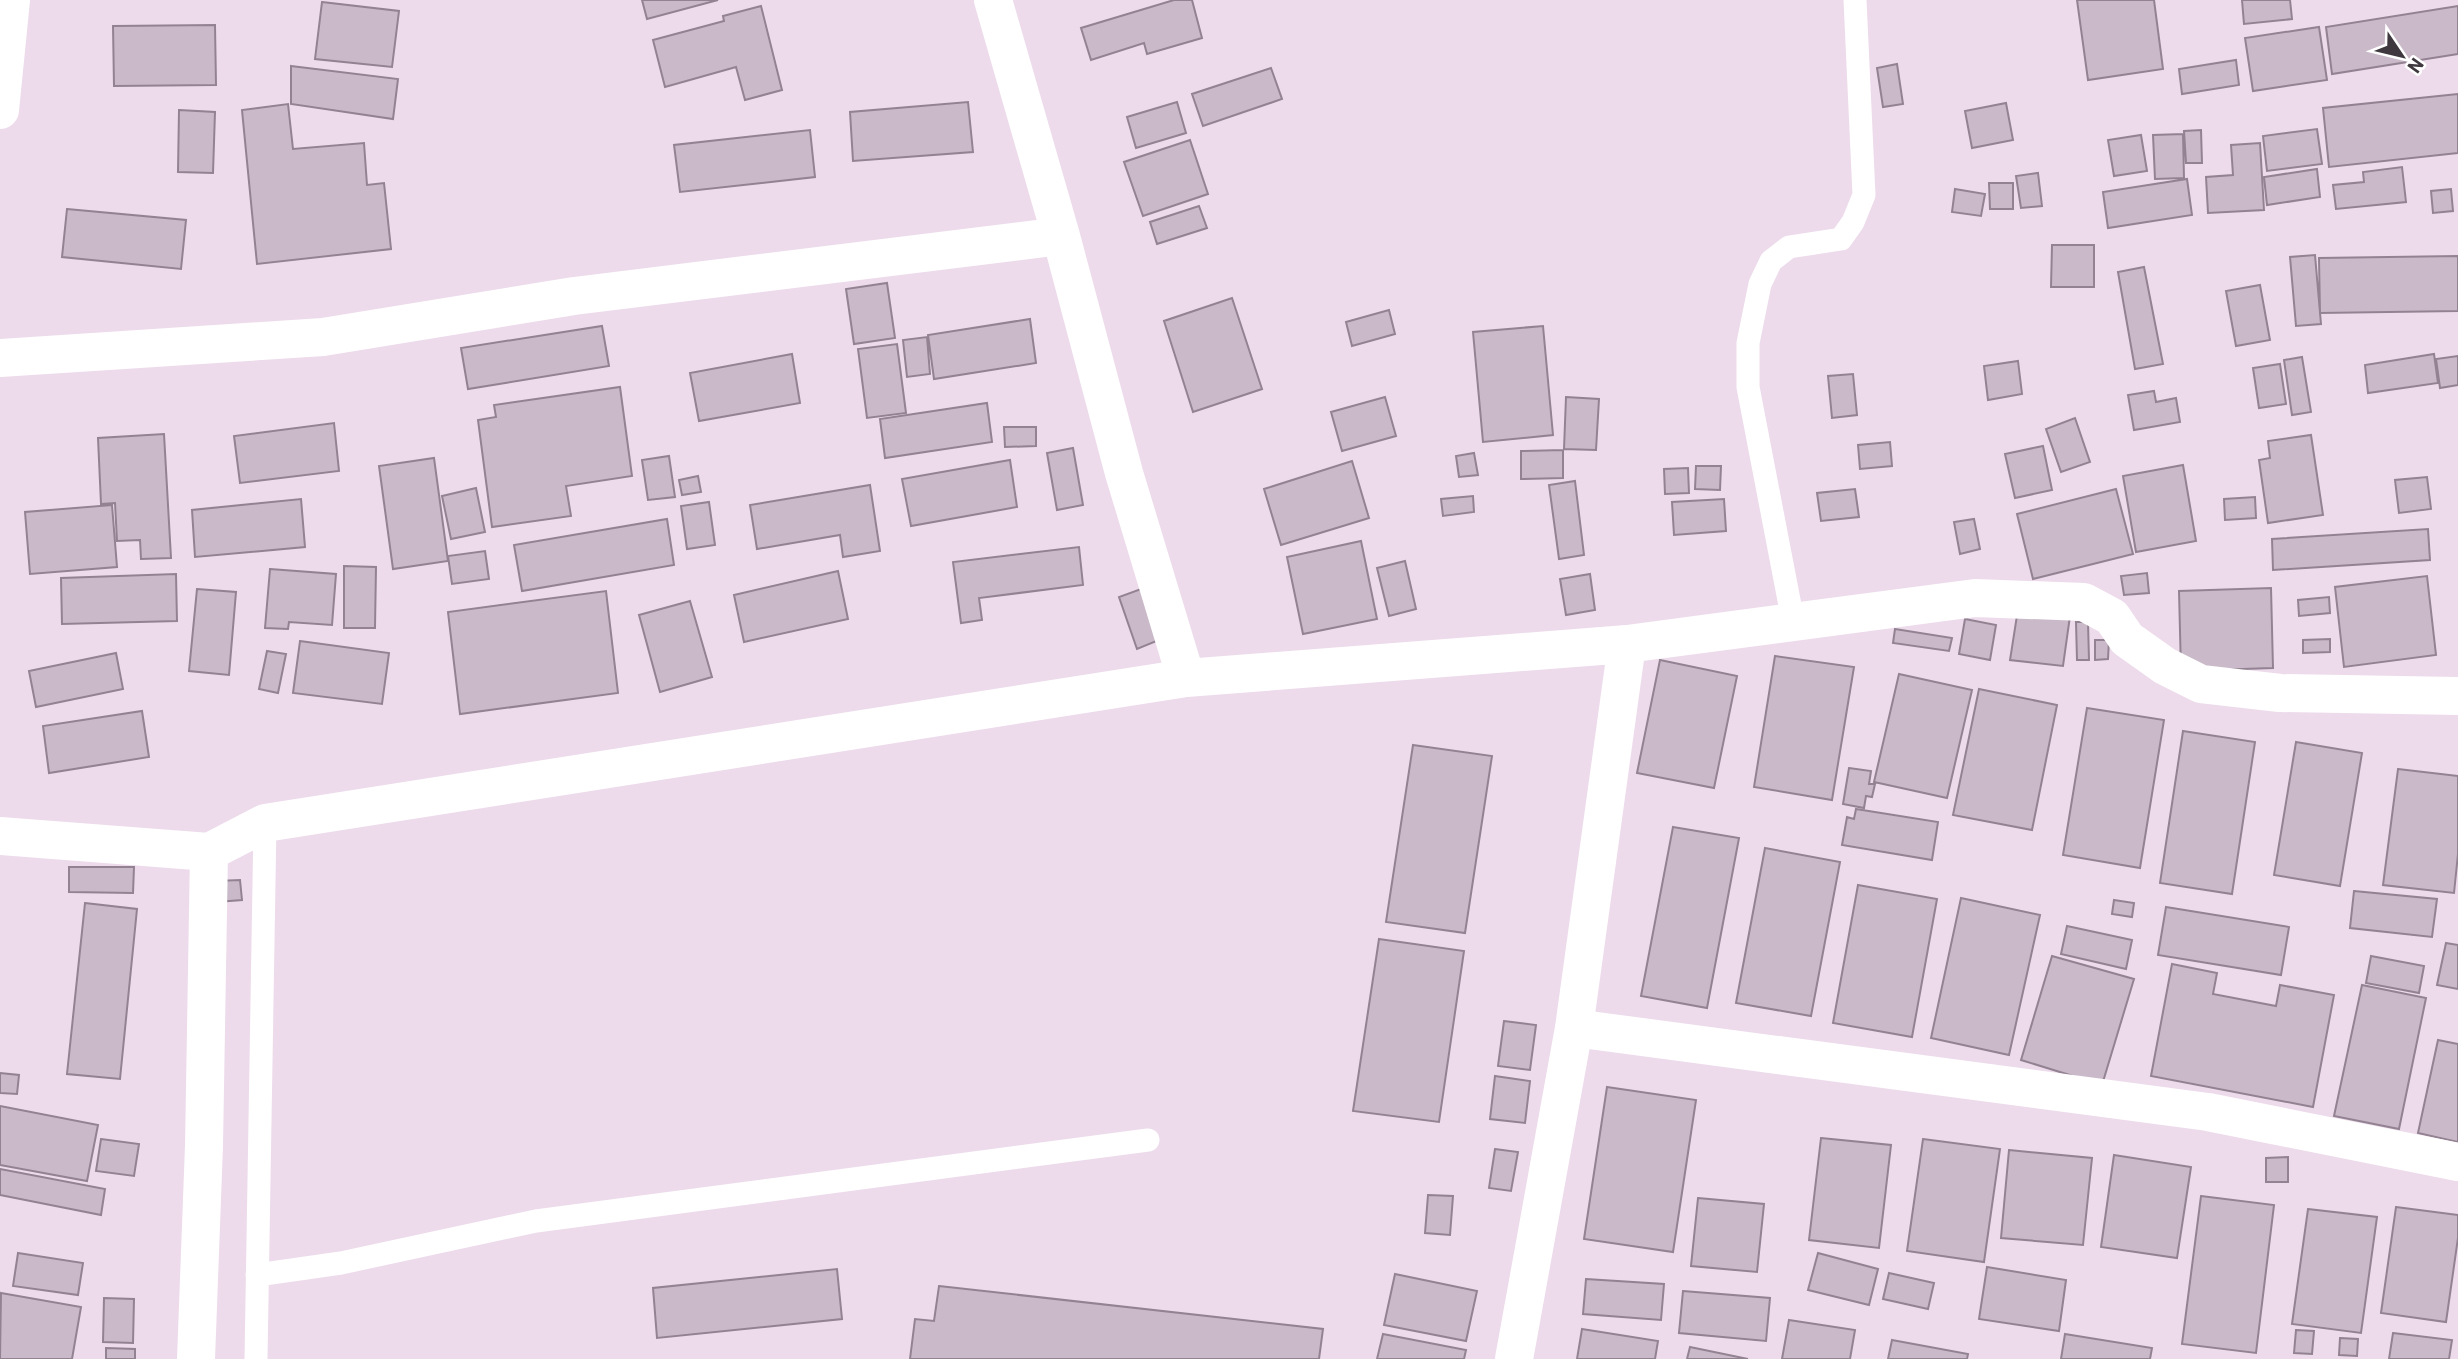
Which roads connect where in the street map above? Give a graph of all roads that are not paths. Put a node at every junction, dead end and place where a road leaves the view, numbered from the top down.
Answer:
1 (11, 0) edge
2 (993, 0) edge
3 (1855, 0) edge
4 (0, 110) edge
5 (1061, 236) junction
6 (0, 358) edge
7 (1793, 621) junction
8 (1627, 644) junction
9 (1186, 678) junction
10 (2458, 696) edge
11 (265, 823) junction
12 (0, 836) edge
13 (209, 852) junction
14 (1574, 1028) junction
15 (1148, 1140) dead end
16 (2458, 1162) edge
17 (257, 1275) junction
18 (196, 1359) edge
19 (256, 1359) edge
20 (1514, 1359) edge

1 - 4 street
2 - 5 street
3 - 7 lane
5 - 6 street
5 - 9 street
7 - 8 street
7 - 10 street
8 - 9 street
8 - 14 street
9 - 11 street
11 - 13 street
11 - 17 lane
12 - 13 street
13 - 18 street
14 - 16 street
14 - 20 street
15 - 17 lane
17 - 19 lane

